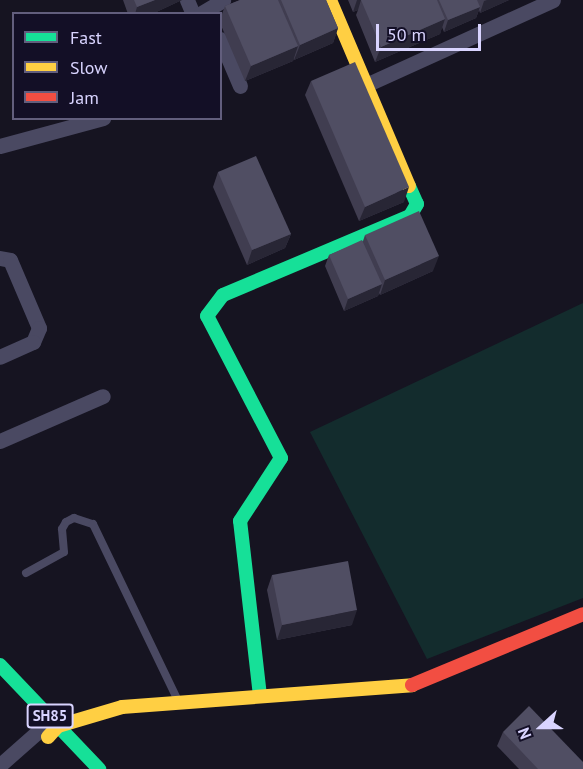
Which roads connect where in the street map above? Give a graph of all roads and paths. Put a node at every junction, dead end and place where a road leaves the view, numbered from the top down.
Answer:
1 (223, 0) edge
2 (330, 0) edge
3 (552, 0) edge
4 (206, 11) edge
5 (222, 44) edge
6 (368, 84) junction
7 (240, 86) dead end
8 (96, 120) edge
9 (0, 146) edge
10 (0, 258) edge
11 (0, 357) edge
12 (103, 396) dead end
13 (0, 441) edge
14 (26, 573) dead end
15 (583, 614) edge
16 (0, 664) edge
17 (0, 686) edge
18 (260, 696) junction
19 (178, 701) junction
20 (50, 728) junction
21 (0, 765) edge
22 (78, 769) edge
23 (99, 769) edge

1 - 4 street
2 - 6 street
3 - 6 street
5 - 7 street
6 - 18 street
8 - 9 street
10 - 11 street
12 - 13 street
14 - 19 lane
15 - 18 street
16 - 20 street, SH85
17 - 20 street, SH85
18 - 19 street
19 - 20 street
20 - 21 street
20 - 22 street, SH85
20 - 23 street, SH85

